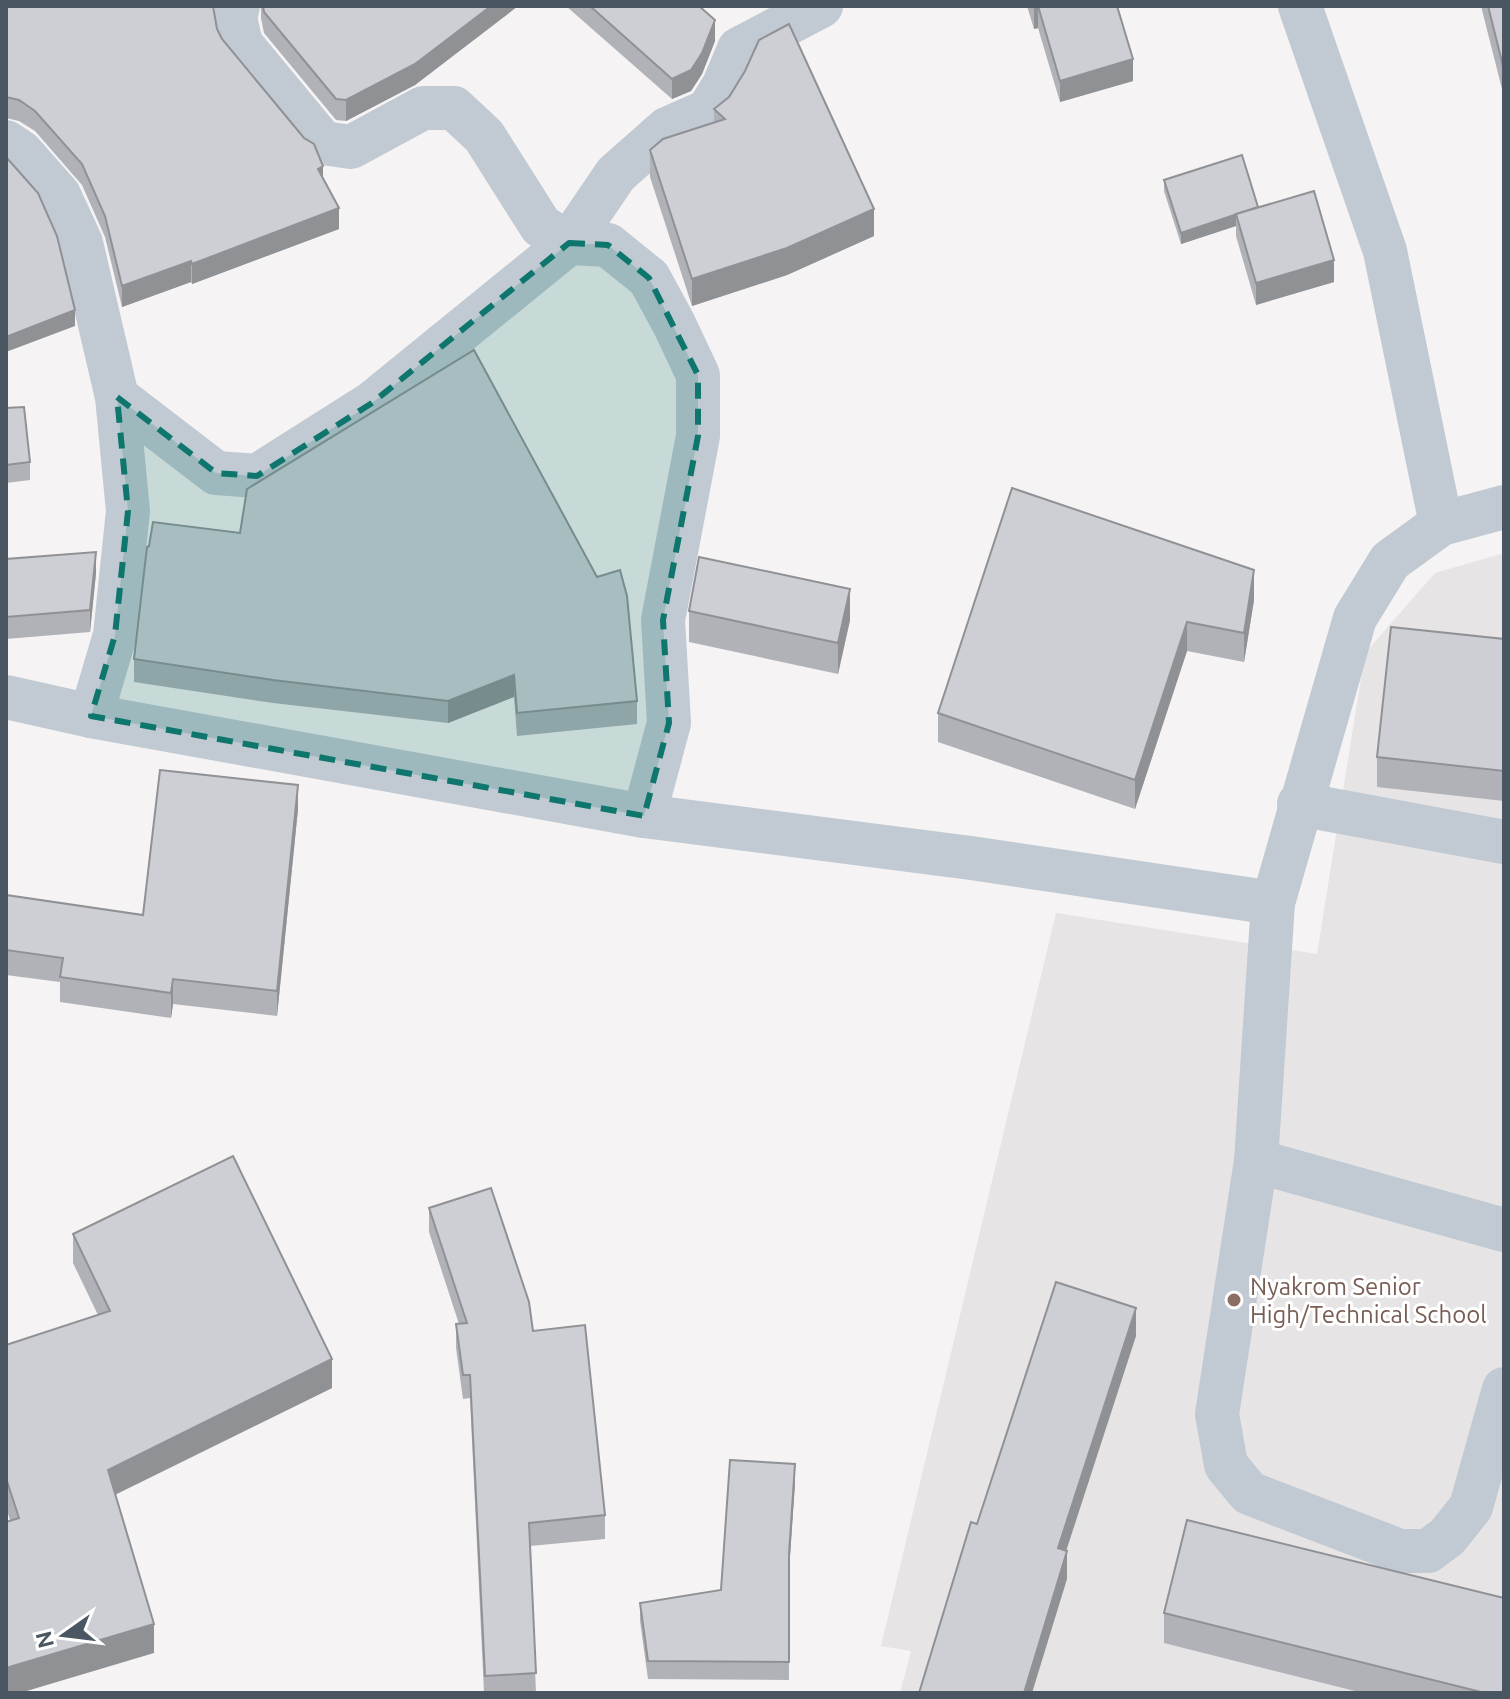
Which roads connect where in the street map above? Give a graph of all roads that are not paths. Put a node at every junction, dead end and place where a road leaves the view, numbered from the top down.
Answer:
1 (238, 6) edge
2 (821, 6) edge
3 (1300, 6) edge
4 (6, 142) edge
5 (569, 243) junction
6 (117, 397) junction
7 (1504, 507) edge
8 (1441, 524) junction
9 (6, 697) edge
10 (91, 716) junction
11 (1299, 804) junction
12 (644, 816) junction
13 (1504, 842) edge
14 (1273, 903) junction
15 (1256, 1161) junction
16 (1504, 1230) edge
17 (1504, 1389) edge

1 - 5 street
2 - 5 street
3 - 8 street
4 - 6 street
5 - 6 street
5 - 12 street
6 - 10 street
7 - 8 street
8 - 11 street
9 - 10 street
10 - 12 street
11 - 13 street
11 - 14 street
12 - 14 street
14 - 15 street
15 - 16 street
15 - 17 street

